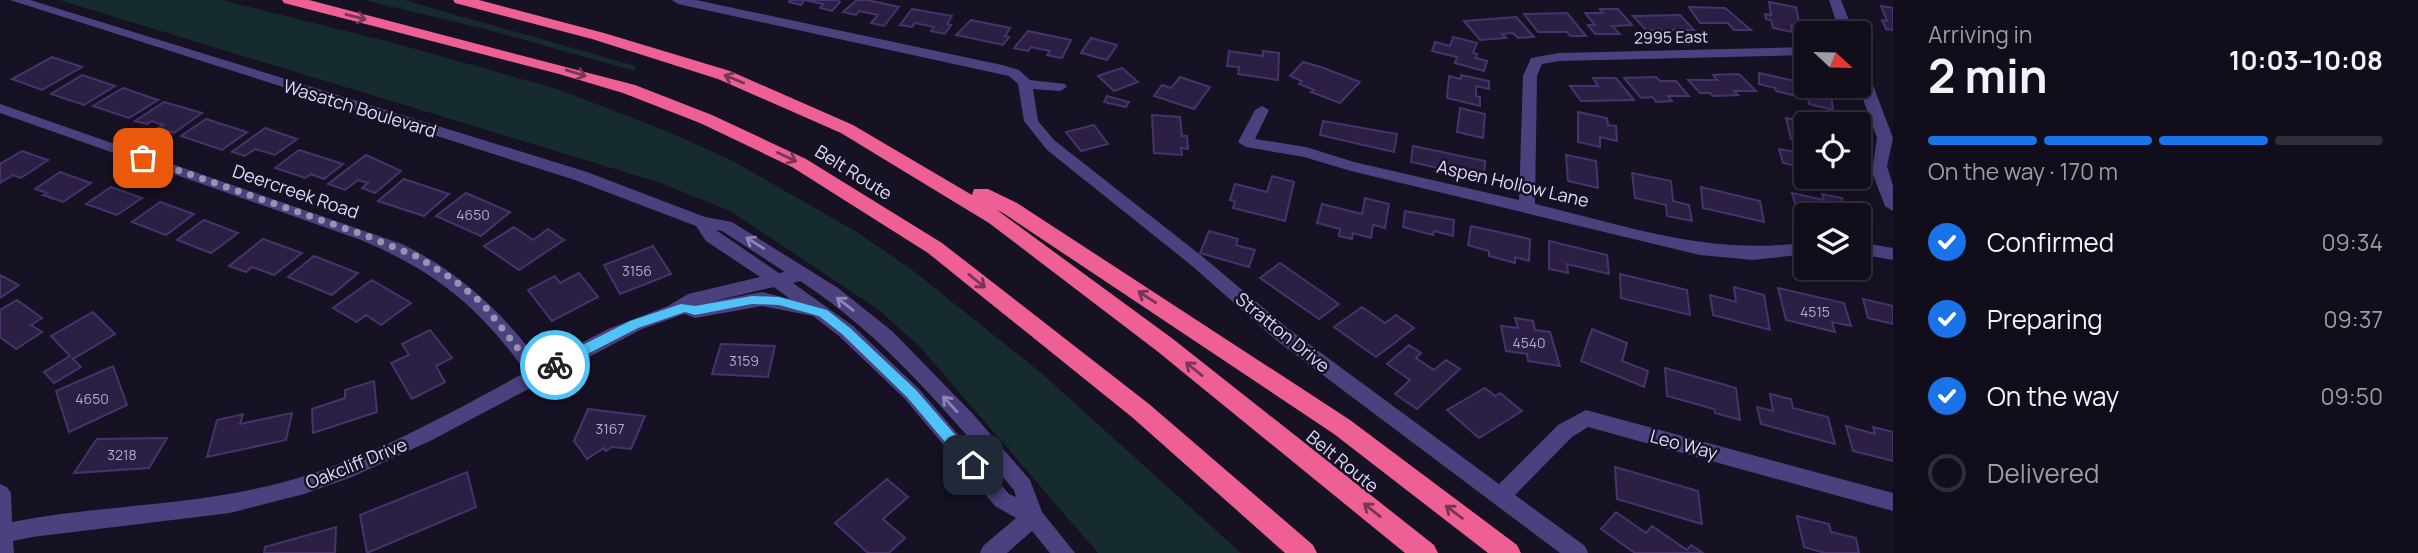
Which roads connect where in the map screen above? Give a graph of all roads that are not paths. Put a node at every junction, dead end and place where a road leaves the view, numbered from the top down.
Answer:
1 (16, 0) edge
2 (290, 0) edge
3 (461, 0) edge
4 (678, 0) edge
5 (1835, 0) edge
6 (1843, 21) edge
7 (1794, 51) edge
8 (1026, 83) junction
9 (1060, 87) dead end
10 (1870, 98) edge
11 (0, 108) edge
12 (1262, 110) dead end
13 (847, 129) junction
14 (1893, 206) edge
15 (1527, 207) junction
16 (702, 222) junction
17 (1794, 250) edge
18 (1871, 250) edge
19 (1893, 254) edge
20 (803, 274) junction
21 (777, 279) junction
22 (685, 307) junction
23 (822, 313) junction
24 (538, 374) junction
25 (0, 493) edge
26 (1501, 496) junction
27 (1893, 502) edge
28 (1033, 517) junction
29 (2, 540) edge
30 (991, 553) edge
31 (1064, 553) edge
32 (1304, 553) edge
33 (1426, 553) edge
34 (1508, 553) edge
35 (1577, 553) edge

1 - 16 street, Wasatch Boulevard
2 -> 32 highway, Belt Route
13 -> 3 highway, Belt Route
4 - 8 street
5 - 6 street
7 - 15 street, 2995 East
8 - 9 street
8 - 26 street, Stratton Drive
10 - 14 street
11 - 24 street, Deercreek Road
12 - 15 street, Aspen Hollow Lane
33 -> 13 highway, Belt Route
34 -> 13 highway
15 - 17 street, Aspen Hollow Lane
20 -> 16 street, Wasatch Boulevard
16 - 21 street, Wasatch Boulevard
18 - 19 street
20 - 21 street, Oakcliff Drive
28 -> 20 street, Wasatch Boulevard
21 - 22 street, Oakcliff Drive
21 - 23 street, Wasatch Boulevard
22 - 23 street, Oakcliff Drive
22 - 24 street, Oakcliff Drive
23 - 28 street, Wasatch Boulevard
24 - 29 street, Oakcliff Drive
25 - 29 street
26 - 27 street, Leo Way
26 - 35 street, Stratton Drive
28 - 30 street
28 - 31 street, Wasatch Boulevard

